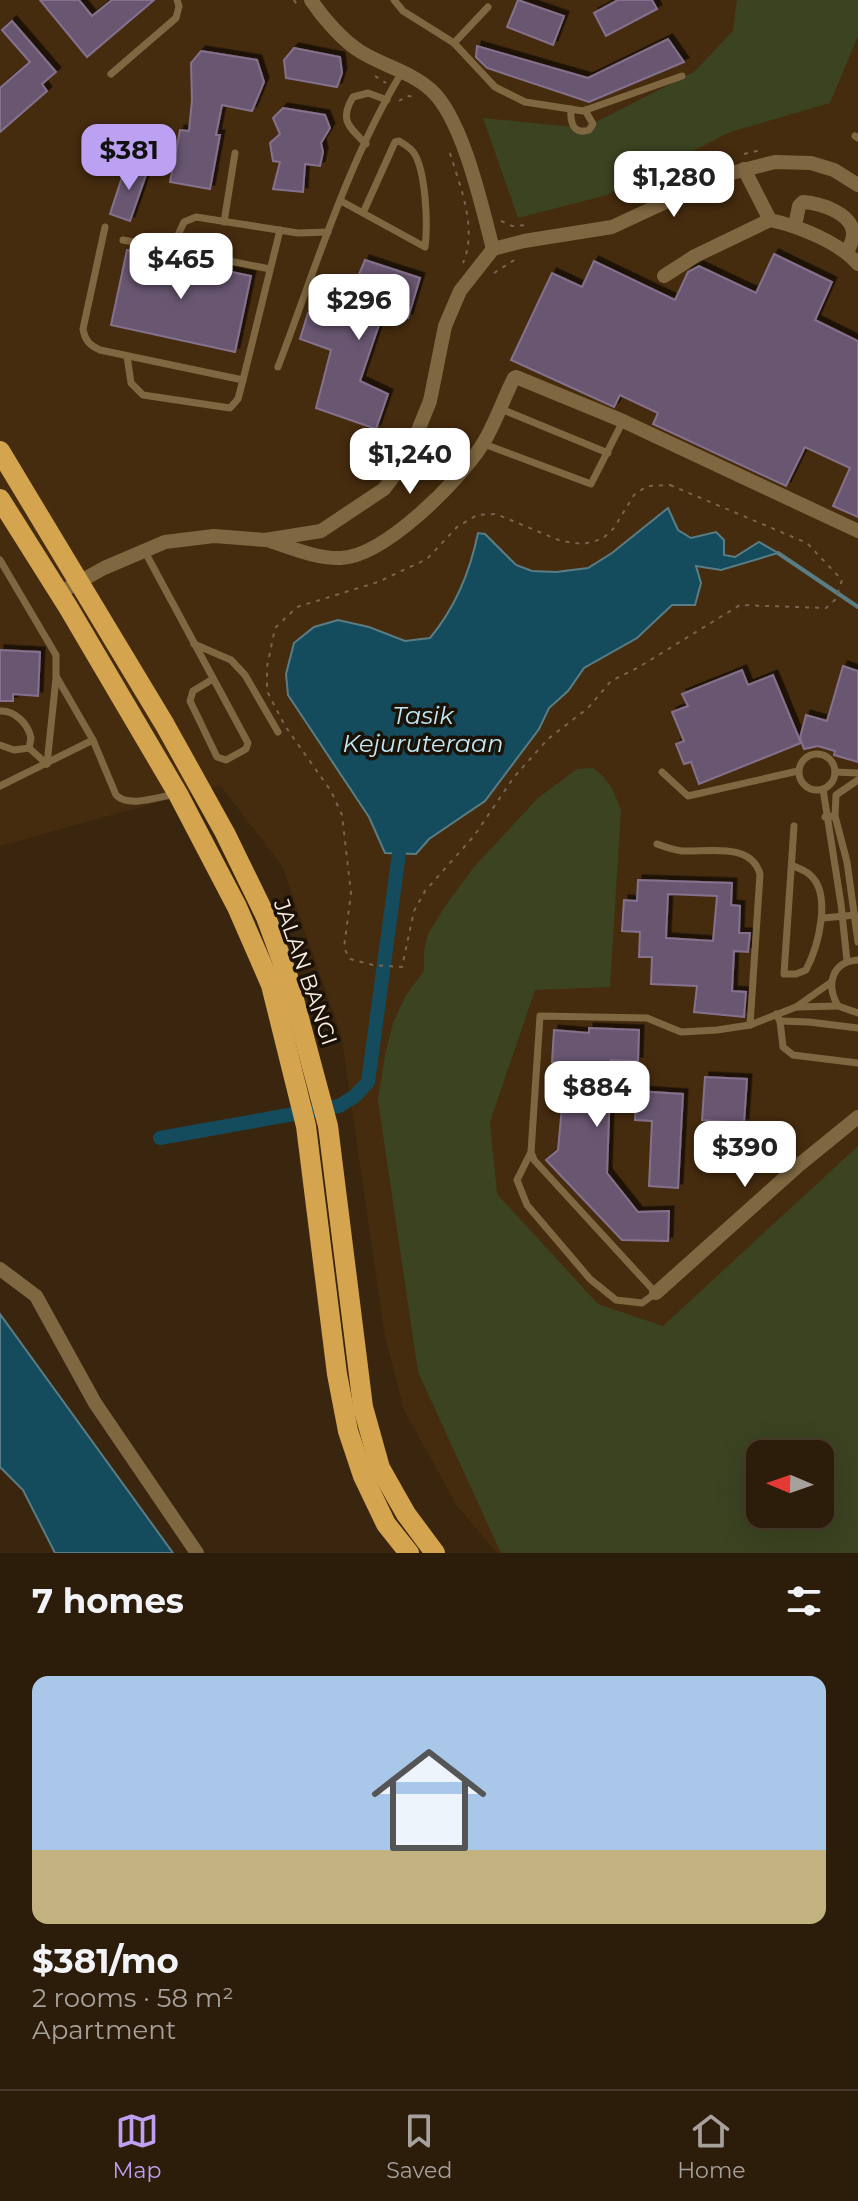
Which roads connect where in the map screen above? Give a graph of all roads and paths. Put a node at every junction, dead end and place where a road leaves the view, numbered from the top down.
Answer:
1 (177, 0) edge
2 (311, 0) edge
3 (394, 0) edge
4 (488, 7) dead end
5 (454, 43) junction
6 (402, 72) junction
7 (111, 74) dead end
8 (682, 76) dead end
9 (387, 100) junction
10 (571, 109) junction
11 (585, 110) junction
12 (366, 144) junction
13 (770, 150) dead end
14 (235, 153) dead end
15 (733, 157) dead end
16 (744, 169) junction
17 (858, 185) edge
18 (341, 201) junction
19 (363, 213) junction
20 (497, 217) dead end
21 (770, 220) junction
22 (224, 222) junction
23 (537, 225) dead end
24 (795, 226) junction
25 (105, 227) dead end
26 (280, 230) junction
27 (328, 232) junction
28 (123, 240) dead end
29 (493, 249) junction
30 (171, 250) junction
31 (852, 259) edge
32 (270, 269) junction
33 (664, 276) dead end
34 (127, 356) junction
35 (278, 367) dead end
36 (243, 380) junction
37 (499, 408) junction
38 (623, 421) junction
39 (484, 444) junction
40 (0, 451) edge
41 (608, 453) junction
42 (0, 499) edge
43 (858, 531) edge
44 (265, 540) junction
45 (144, 550) junction
46 (0, 560) edge
47 (81, 581) junction
48 (59, 593) junction
49 (194, 644) junction
50 (56, 676) junction
51 (213, 679) junction
52 (0, 711) edge
53 (278, 732) dead end
54 (93, 740) junction
55 (0, 745) edge
56 (29, 748) junction
57 (47, 764) junction
58 (798, 771) junction
59 (662, 772) dead end
60 (835, 772) junction
61 (858, 773) edge
62 (858, 780) edge
63 (0, 786) edge
64 (823, 789) junction
65 (178, 794) junction
66 (835, 816) junction
67 (825, 817) junction
68 (794, 826) dead end
69 (657, 844) dead end
70 (858, 860) edge
71 (847, 862) junction
72 (792, 865) junction
73 (835, 865) junction
74 (855, 915) junction
75 (842, 916) junction
76 (823, 918) junction
77 (858, 942) edge
78 (858, 960) edge
79 (847, 961) junction
80 (394, 968) joint
81 (830, 983) junction
82 (838, 1006) junction
83 (796, 1007) junction
84 (858, 1013) edge
85 (778, 1018) junction
86 (750, 1025) junction
87 (858, 1028) edge
88 (858, 1063) edge
89 (858, 1117) edge
90 (531, 1152) junction
91 (0, 1269) edge
92 (656, 1293) junction
93 (197, 1553) edge
94 (409, 1553) edge
95 (435, 1553) edge

1 - 7 lane
2 - 6 street
3 - 5 lane
4 - 5 lane
5 - 10 lane
6 - 9 lane
6 - 29 street
8 - 11 lane
9 - 12 lane
9 - 12 lane
10 - 11 lane
10 - 11 lane
12 - 18 lane
13 - 15 path
14 - 22 lane
16 - 17 street
16 - 21 street
16 - 29 street
18 - 19 lane
18 - 27 lane
19 - 19 lane
20 - 23 path
21 - 24 street
21 - 33 street
22 - 26 lane
22 - 30 lane
24 - 31 street
24 - 31 street
25 - 34 lane
26 - 27 lane
26 - 32 lane
27 - 35 lane
28 - 30 lane
29 - 44 street
30 - 32 lane
32 - 36 lane
34 - 36 lane
34 - 36 lane
37 - 38 street
37 - 39 street
37 - 41 lane
38 - 41 lane
38 - 43 street
39 - 41 lane
39 - 44 street
40 - 47 main road, JALAN BANGI
42 - 48 main road, JALAN BANGI
44 - 45 street
45 - 47 street
45 - 49 lane
46 - 50 lane
47 - 48 street
47 - 95 main road, JALAN BANGI
48 - 65 main road, JALAN BANGI
49 - 51 lane
49 - 53 lane
50 - 54 lane
50 - 57 lane
51 - 51 lane
52 - 56 lane
54 - 57 lane
54 - 65 lane
55 - 56 lane
56 - 57 lane
57 - 63 lane
58 - 59 lane
58 - 60 lane
58 - 64 lane
60 - 61 lane
60 - 64 lane
62 - 66 lane
64 - 67 lane
65 - 94 main road, JALAN BANGI
66 - 67 lane
66 - 71 lane
67 - 73 lane
68 - 72 lane
69 - 86 lane
70 - 71 lane
71 - 73 lane
71 - 74 lane
72 - 76 lane
72 - 76 lane
73 - 75 lane
74 - 75 lane
74 - 77 lane
75 - 76 lane
75 - 79 lane
78 - 79 lane
79 - 81 lane
80 - 80 path
81 - 82 lane
81 - 83 lane
82 - 83 lane
82 - 84 lane
83 - 85 lane
85 - 86 lane
85 - 87 lane
85 - 88 lane
86 - 90 lane
89 - 92 street
90 - 92 lane
90 - 92 lane
91 - 93 street

